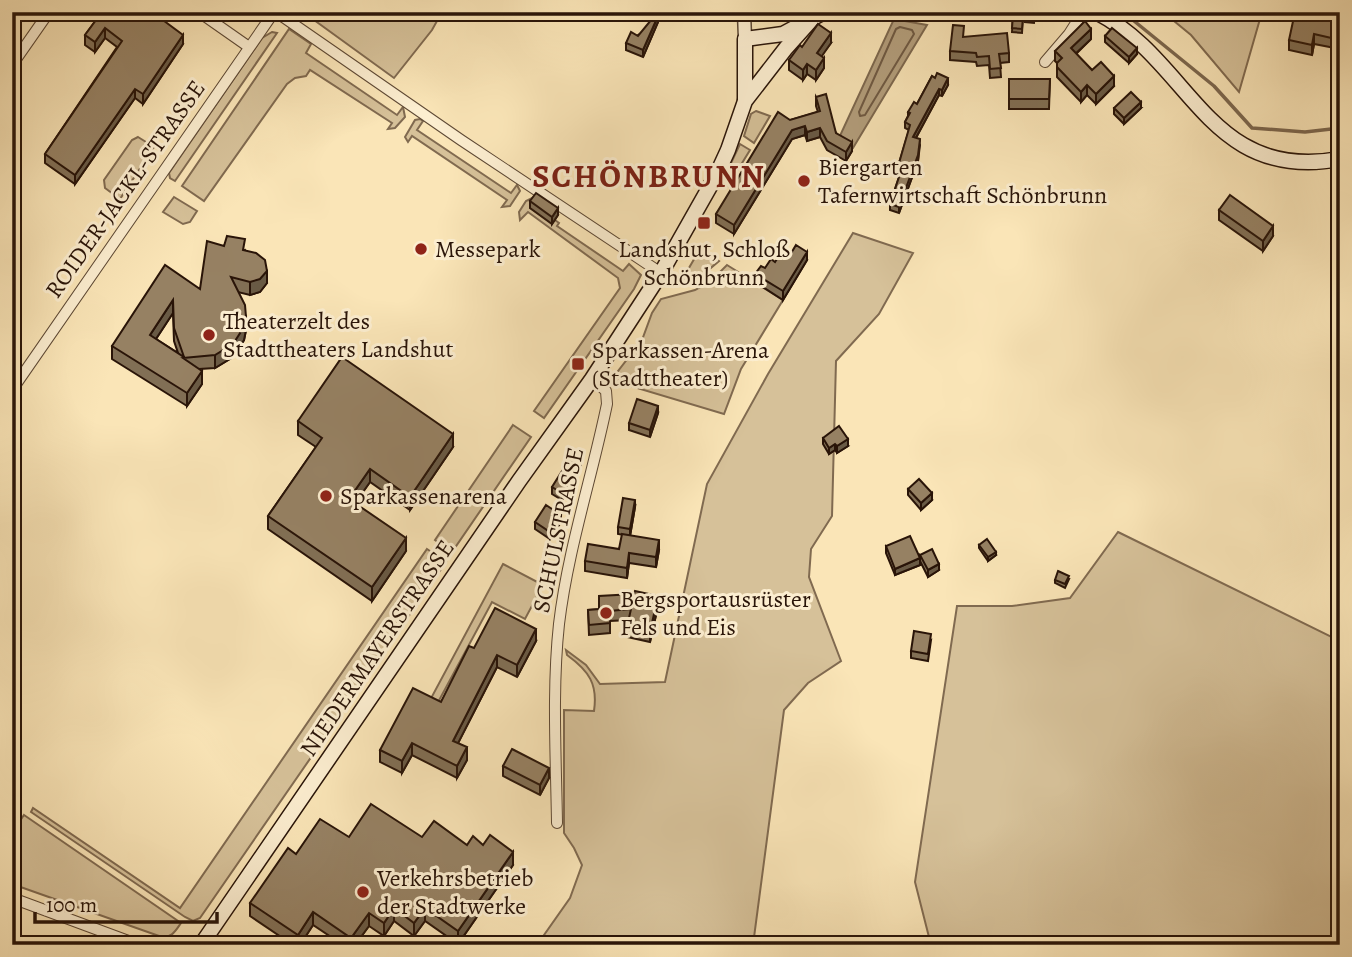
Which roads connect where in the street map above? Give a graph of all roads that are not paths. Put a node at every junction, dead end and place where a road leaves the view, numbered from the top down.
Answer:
1 (49, 12) edge
2 (199, 12) edge
3 (275, 12) edge
4 (744, 12) edge
5 (824, 12) edge
6 (1083, 12) edge
7 (1096, 12) edge
8 (811, 20) junction
9 (745, 39) junction
10 (249, 47) junction
11 (1045, 62) dead end
12 (12, 65) edge
13 (746, 101) junction
14 (1340, 159) edge
15 (661, 274) junction
16 (592, 379) junction
17 (12, 390) edge
18 (556, 823) dead end
19 (12, 898) edge
20 (139, 945) edge
21 (201, 945) edge

1 - 12 street
2 - 10 street
3 - 10 street, ROIDER-JACKL-STRASSE
3 - 15 street, ROIDER-JACKL-STRASSE
4 - 9 street
5 - 8 main road
6 - 11 street
7 - 14 main road
8 - 9 main road
8 - 13 main road
9 - 13 main road
10 - 17 street, ROIDER-JACKL-STRASSE
13 - 15 main road
15 - 16 main road, NIEDERMAYERSTRASSE
16 - 18 street, SCHULSTRASSE
16 - 21 main road, NIEDERMAYERSTRASSE
19 - 20 street

